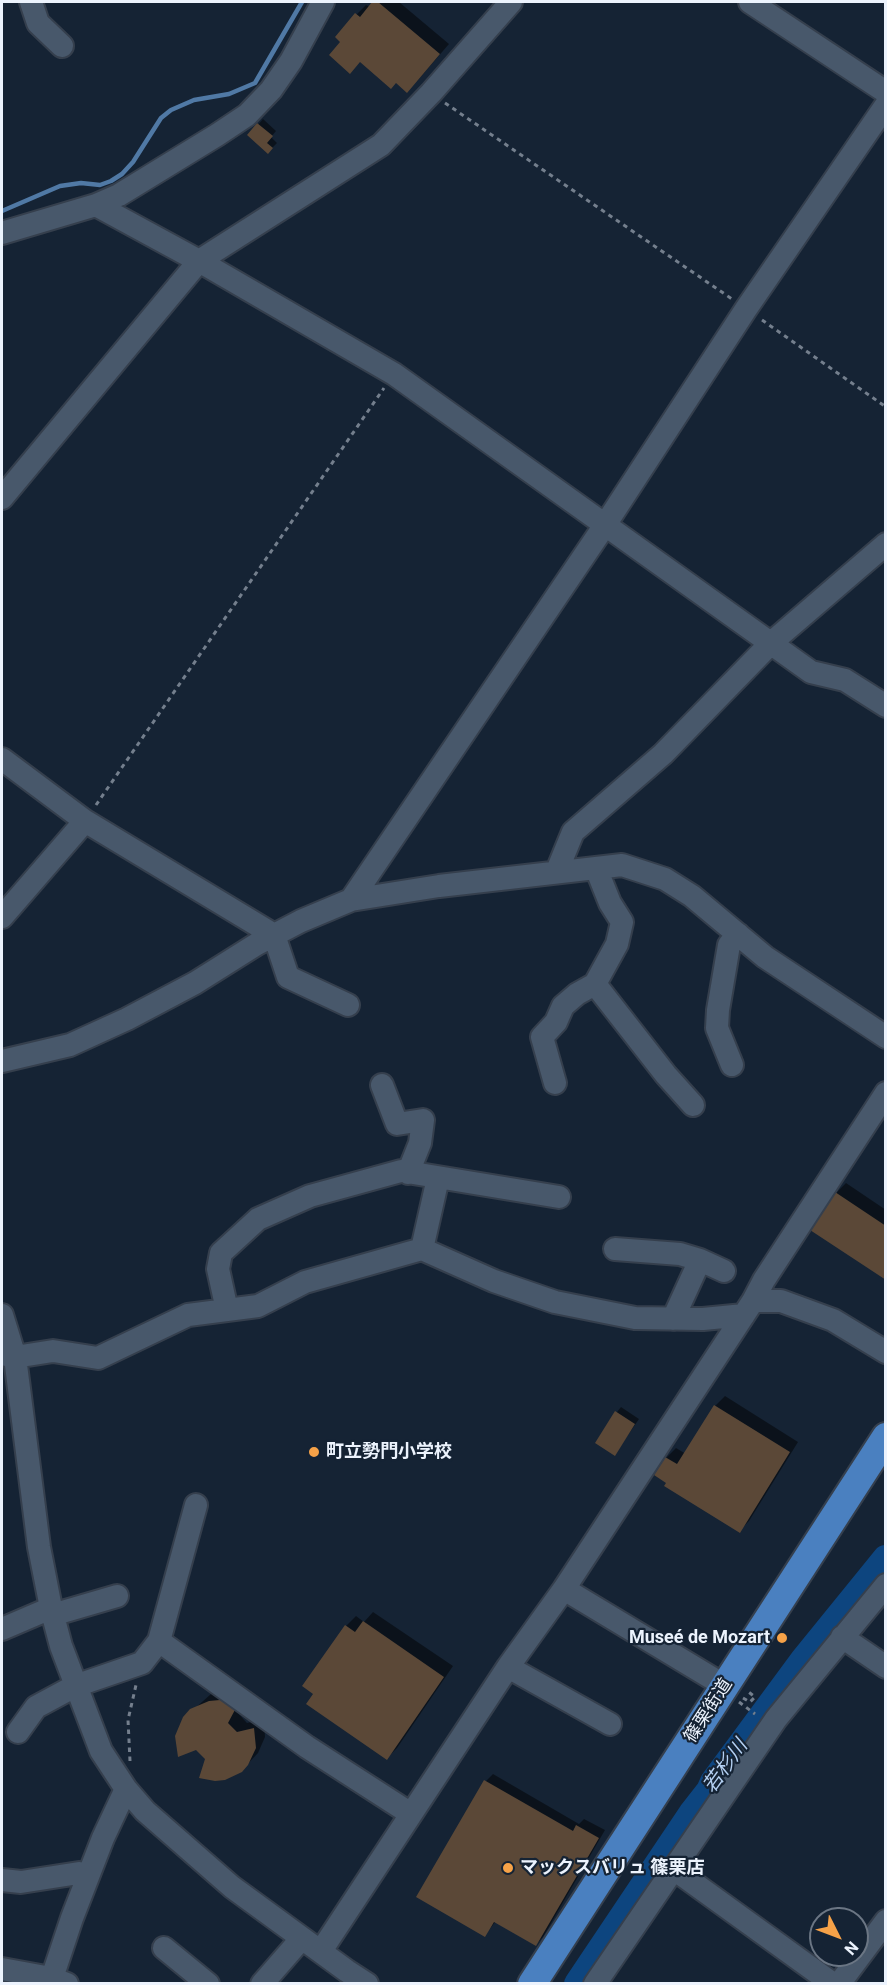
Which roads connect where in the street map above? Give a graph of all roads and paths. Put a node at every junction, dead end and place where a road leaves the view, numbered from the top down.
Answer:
1 (31, 2) edge
2 (323, 2) edge
3 (511, 2) edge
4 (750, 2) edge
5 (62, 46) dead end
6 (885, 92) edge
7 (431, 93) junction
8 (885, 105) edge
9 (96, 205) junction
10 (2, 233) edge
11 (199, 261) junction
12 (746, 309) junction
13 (394, 375) junction
14 (885, 407) edge
15 (2, 498) edge
16 (605, 525) junction
17 (885, 544) edge
18 (771, 644) junction
19 (885, 706) edge
20 (2, 759) edge
21 (85, 821) junction
22 (596, 868) junction
23 (557, 871) junction
24 (351, 900) junction
25 (2, 917) edge
26 (738, 934) junction
27 (274, 935) junction
28 (595, 984) junction
29 (348, 1005) dead end
30 (885, 1037) edge
31 (2, 1061) edge
32 (732, 1065) dead end
33 (555, 1083) dead end
34 (382, 1085) dead end
35 (885, 1093) edge
36 (693, 1105) dead end
37 (408, 1173) junction
38 (438, 1178) junction
39 (559, 1197) dead end
40 (422, 1249) junction
41 (615, 1249) dead end
42 (700, 1260) junction
43 (724, 1271) dead end
44 (748, 1308) junction
45 (227, 1310) junction
46 (2, 1315) edge
47 (673, 1319) junction
48 (885, 1352) edge
49 (8, 1356) edge
50 (885, 1437) edge
51 (196, 1505) dead end
52 (885, 1585) edge
53 (564, 1589) junction
54 (117, 1596) dead end
55 (51, 1611) junction
56 (2, 1629) edge
57 (842, 1637) junction
58 (159, 1641) junction
59 (142, 1663) junction
60 (508, 1667) junction
61 (885, 1667) edge
62 (75, 1686) junction
63 (732, 1689) junction
64 (610, 1724) dead end
65 (771, 1726) junction
66 (18, 1732) dead end
67 (126, 1789) junction
68 (411, 1814) junction
69 (674, 1869) junction
70 (88, 1876) junction
71 (2, 1880) edge
72 (885, 1922) edge
73 (302, 1938) junction
74 (164, 1948) dead end
75 (321, 1951) junction
76 (2, 1970) edge
77 (342, 1977) edge
78 (56, 1982) edge
79 (208, 1983) edge
80 (262, 1983) edge
81 (367, 1983) edge
82 (532, 1983) edge
83 (595, 1983) edge
84 (832, 1983) edge
85 (838, 1983) edge

1 - 5 street
2 - 9 street
3 - 7 street
4 - 6 street
7 - 11 street
7 - 12 path
8 - 12 street
9 - 10 street
9 - 11 street
11 - 13 street
11 - 15 street
12 - 14 path
12 - 16 street
13 - 16 street
13 - 21 path
16 - 18 street
16 - 24 street
17 - 18 street
18 - 19 street
18 - 23 street
20 - 21 street
21 - 25 street
21 - 27 street
22 - 23 street
22 - 26 street
22 - 28 street
23 - 24 street
24 - 27 street
26 - 30 street
26 - 32 street
27 - 29 street
27 - 31 street
28 - 33 street
28 - 36 street
34 - 37 street
35 - 44 street
37 - 38 street
37 - 45 street
38 - 39 street
38 - 40 street
40 - 45 street
40 - 47 street
41 - 42 street
42 - 43 street
42 - 47 street
44 - 47 street
44 - 48 street
44 - 53 street
45 - 49 street
46 - 49 street
49 - 55 street
50 - 63 main road, 篠栗街道
51 - 58 street
52 - 57 street
53 - 60 street
53 - 63 street
54 - 55 street
55 - 56 street
55 - 62 street
57 - 61 street
57 - 65 street
58 - 59 street
58 - 68 street
59 - 62 street
59 - 67 path
60 - 64 street
60 - 68 street
62 - 66 street
62 - 67 street
63 - 65 path
63 - 82 main road, 篠栗街道
65 - 69 street
67 - 70 street
67 - 73 street
68 - 75 street
69 - 83 street
69 - 84 street
70 - 71 street
70 - 78 street
72 - 85 street
73 - 75 street
73 - 80 street
74 - 79 street
75 - 77 street
76 - 78 street
77 - 81 street

